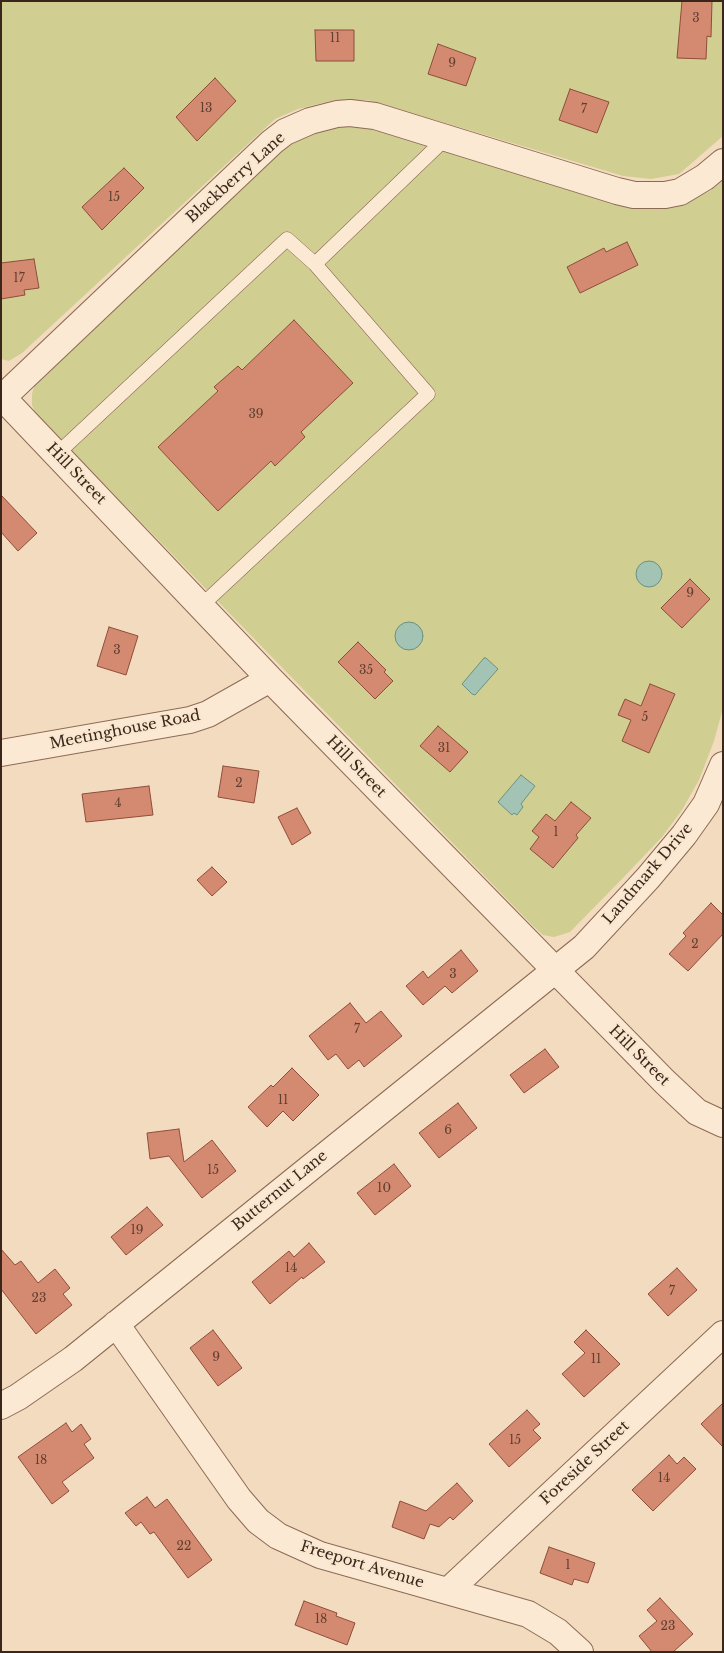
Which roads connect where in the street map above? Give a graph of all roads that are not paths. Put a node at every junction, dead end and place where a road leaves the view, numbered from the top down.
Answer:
1 (446, 138) junction
2 (723, 162) edge
3 (315, 264) junction
4 (2, 396) edge
5 (57, 454) junction
6 (201, 606) junction
7 (270, 679) junction
8 (1, 753) edge
9 (723, 764) edge
10 (555, 970) junction
11 (723, 1124) edge
12 (116, 1324) junction
13 (723, 1334) edge
14 (1, 1406) edge
15 (448, 1591) junction
16 (580, 1652) edge

1 - 2 street, Blackberry Lane
1 - 3 lane
1 - 4 street, Blackberry Lane
3 - 5 lane
3 - 6 lane
4 - 5 street, Hill Street
5 - 6 street, Hill Street
6 - 7 street, Hill Street
7 - 8 street, Meetinghouse Road
7 - 10 street, Hill Street
9 - 10 street, Landmark Drive
10 - 11 street, Hill Street
10 - 12 street, Butternut Lane
12 - 14 street, Butternut Lane
12 - 15 street, Freeport Avenue
13 - 15 street, Foreside Street
15 - 16 street, Freeport Avenue

